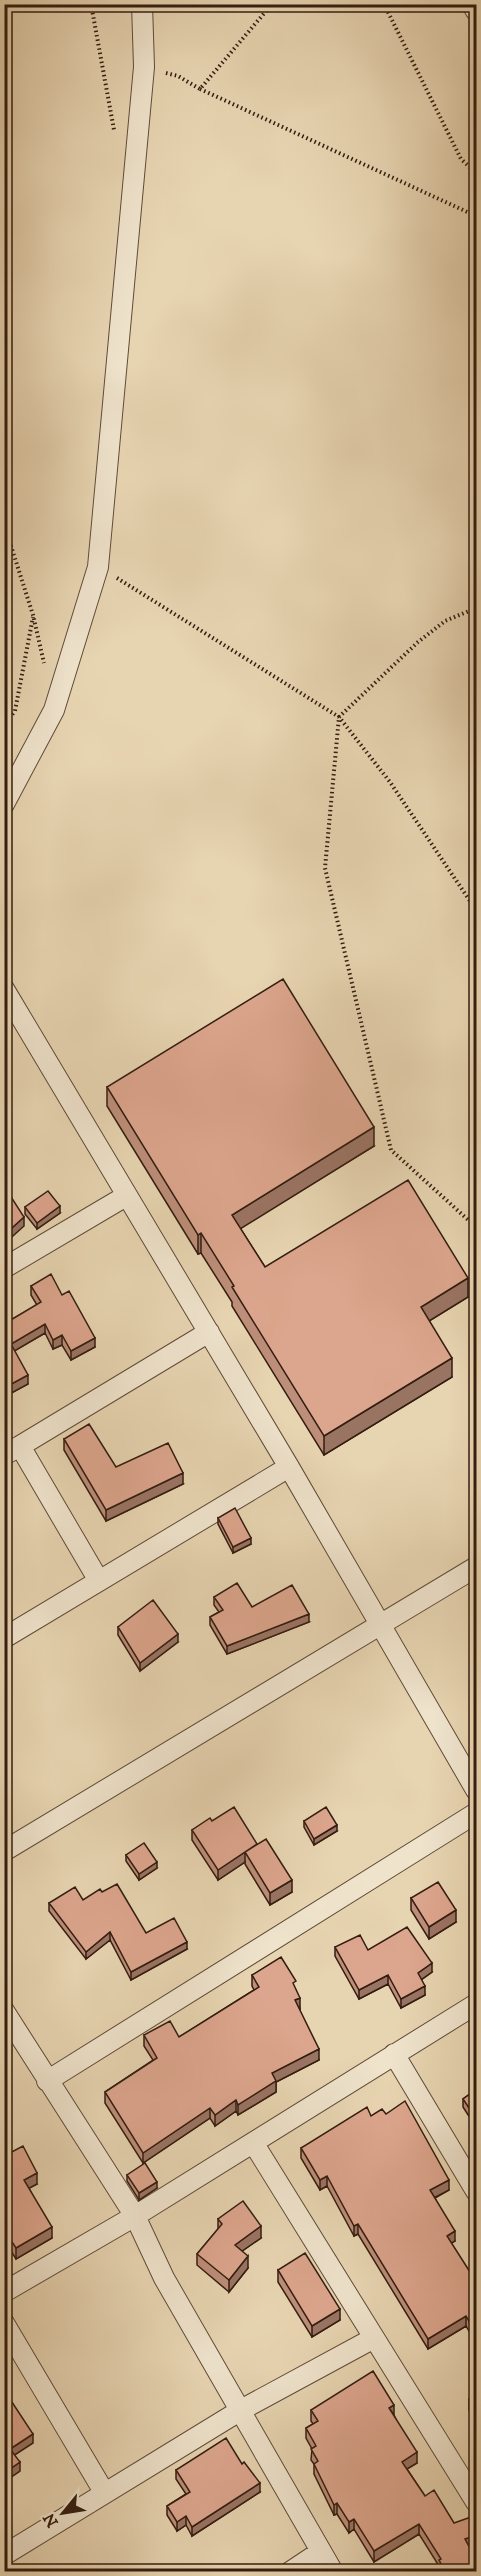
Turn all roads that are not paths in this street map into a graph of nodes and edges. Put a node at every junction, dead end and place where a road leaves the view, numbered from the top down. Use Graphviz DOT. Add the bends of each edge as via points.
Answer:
graph roads {
  1 [pos="142,4"];
  2 [pos="472,4"];
  3 [pos="477,11"];
  4 [pos="4,804"];
  5 [pos="4,989"];
  6 [pos="126,1196"];
  7 [pos="4,1268"];
  8 [pos="209,1332"];
  9 [pos="12,1451"];
  10 [pos="289,1467"];
  11 [pos="477,1567"];
  12 [pos="99,1581"];
  13 [pos="380,1624"];
  14 [pos="4,1638"];
  15 [pos="477,1790"];
  16 [pos="477,1813"];
  17 [pos="4,1851"];
  18 [pos="477,2004"];
  19 [pos="4,2011"];
  20 [pos="394,2054"];
  21 [pos="47,2081"];
  22 [pos="254,2144"];
  23 [pos="477,2191"];
  24 [pos="135,2216"];
  25 [pos="4,2292"];
  26 [pos="4,2323"];
  27 [pos="374,2338"];
  28 [pos="241,2410"];
  29 [pos="104,2492"];
  30 [pos="477,2502"];
  31 [pos="320,2552"];
  32 [pos="4,2555"];
  33 [pos="290,2571"];
  34 [pos="333,2571"];
  1 -- 4 [label="street" via="144,67 98,567 54,710"];
  2 -- 3 [label="street"];
  5 -- 6 [label="street"];
  6 -- 7 [label="street"];
  6 -- 8 [label="street"];
  8 -- 9 [label="street"];
  8 -- 10 [label="street"];
  9 -- 12 [label="street"];
  10 -- 12 [label="street"];
  10 -- 13 [label="street"];
  11 -- 13 [label="street"];
  12 -- 14 [label="street"];
  13 -- 15 [label="street"];
  13 -- 17 [label="street"];
  16 -- 21 [label="street"];
  18 -- 20 [label="street"];
  19 -- 21 [label="street"];
  20 -- 22 [label="street"];
  20 -- 23 [label="street"];
  21 -- 24 [label="street"];
  22 -- 24 [label="street"];
  22 -- 27 [label="street"];
  24 -- 25 [label="street"];
  24 -- 28 [label="street" via="164,2278"];
  26 -- 29 [label="street"];
  27 -- 28 [label="street"];
  27 -- 30 [label="street"];
  28 -- 29 [label="street"];
  28 -- 31 [label="street"];
  29 -- 32 [label="street"];
  31 -- 33 [label="street"];
  31 -- 34 [label="street"];
}
